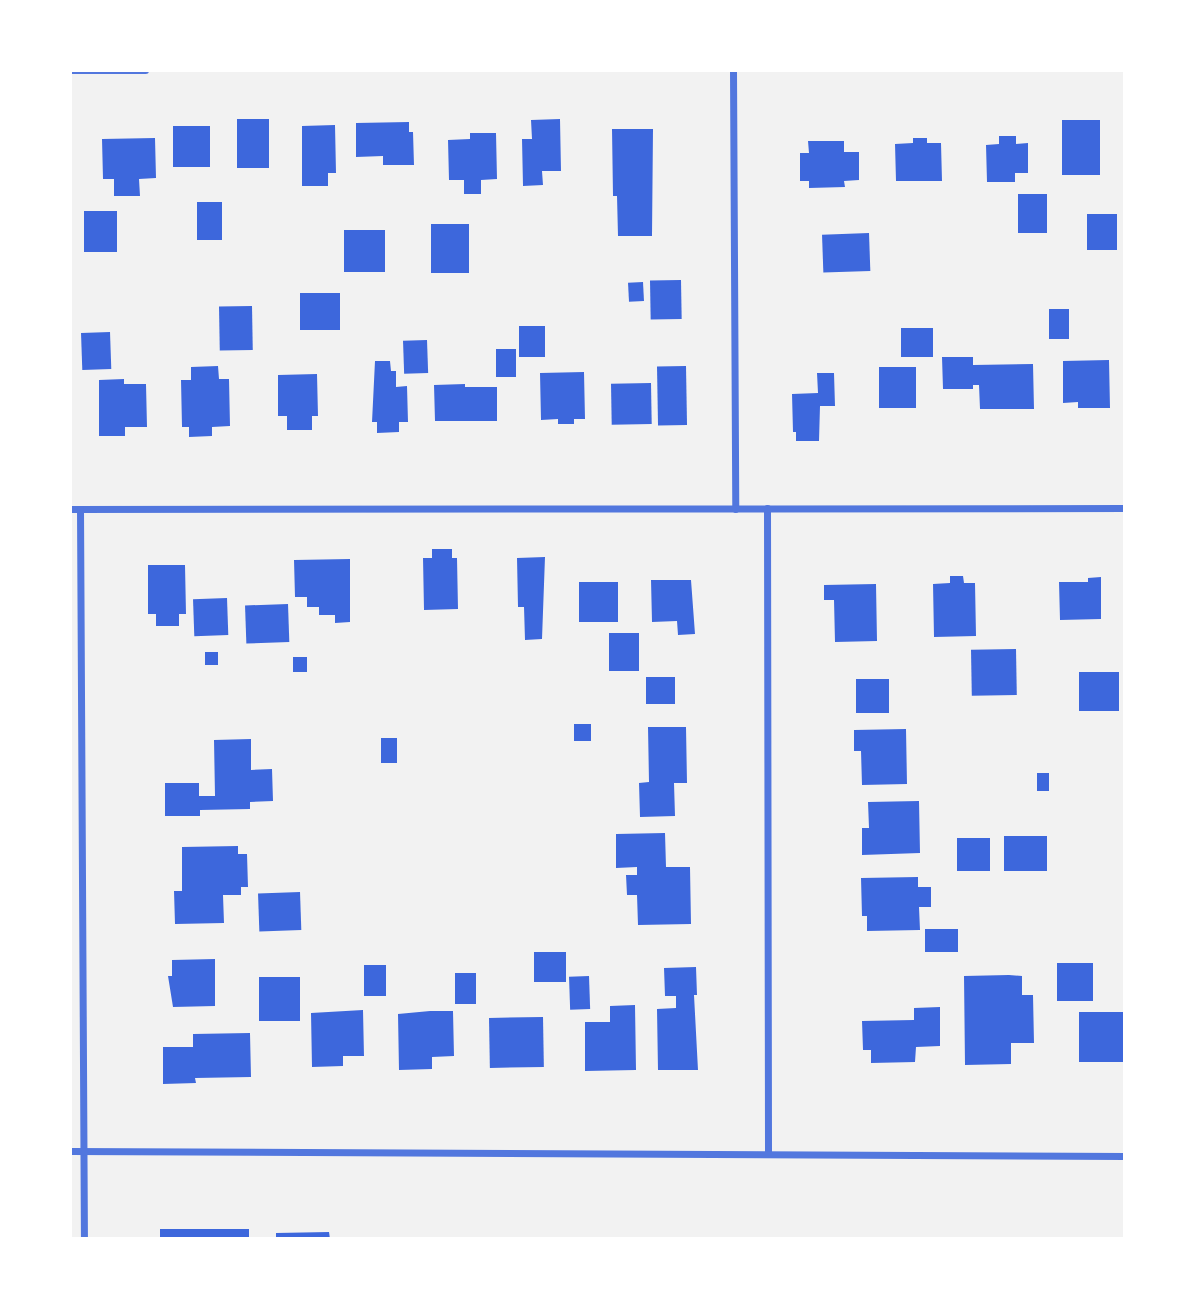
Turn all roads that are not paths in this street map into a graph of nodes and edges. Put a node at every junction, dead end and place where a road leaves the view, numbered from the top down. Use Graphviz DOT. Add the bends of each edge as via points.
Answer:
graph roads {
  1 [pos="70,70"];
  2 [pos="145,70"];
  3 [pos="733,70"];
  4 [pos="767,508"];
  5 [pos="1125,508"];
  6 [pos="70,509"];
  7 [pos="80,509"];
  8 [pos="735,509"];
  9 [pos="83,1150"];
  10 [pos="70,1151"];
  11 [pos="768,1152"];
  12 [pos="1125,1156"];
  13 [pos="84,1239"];
  1 -- 2 [label="street"];
  3 -- 8 [label="street"];
  4 -- 5 [label="street"];
  4 -- 8 [label="street"];
  4 -- 11 [label="street"];
  6 -- 7 [label="street"];
  7 -- 8 [label="street"];
  7 -- 9 [label="street"];
  9 -- 10 [label="street"];
  9 -- 11 [label="street"];
  9 -- 13 [label="street"];
  11 -- 12 [label="street"];
}
